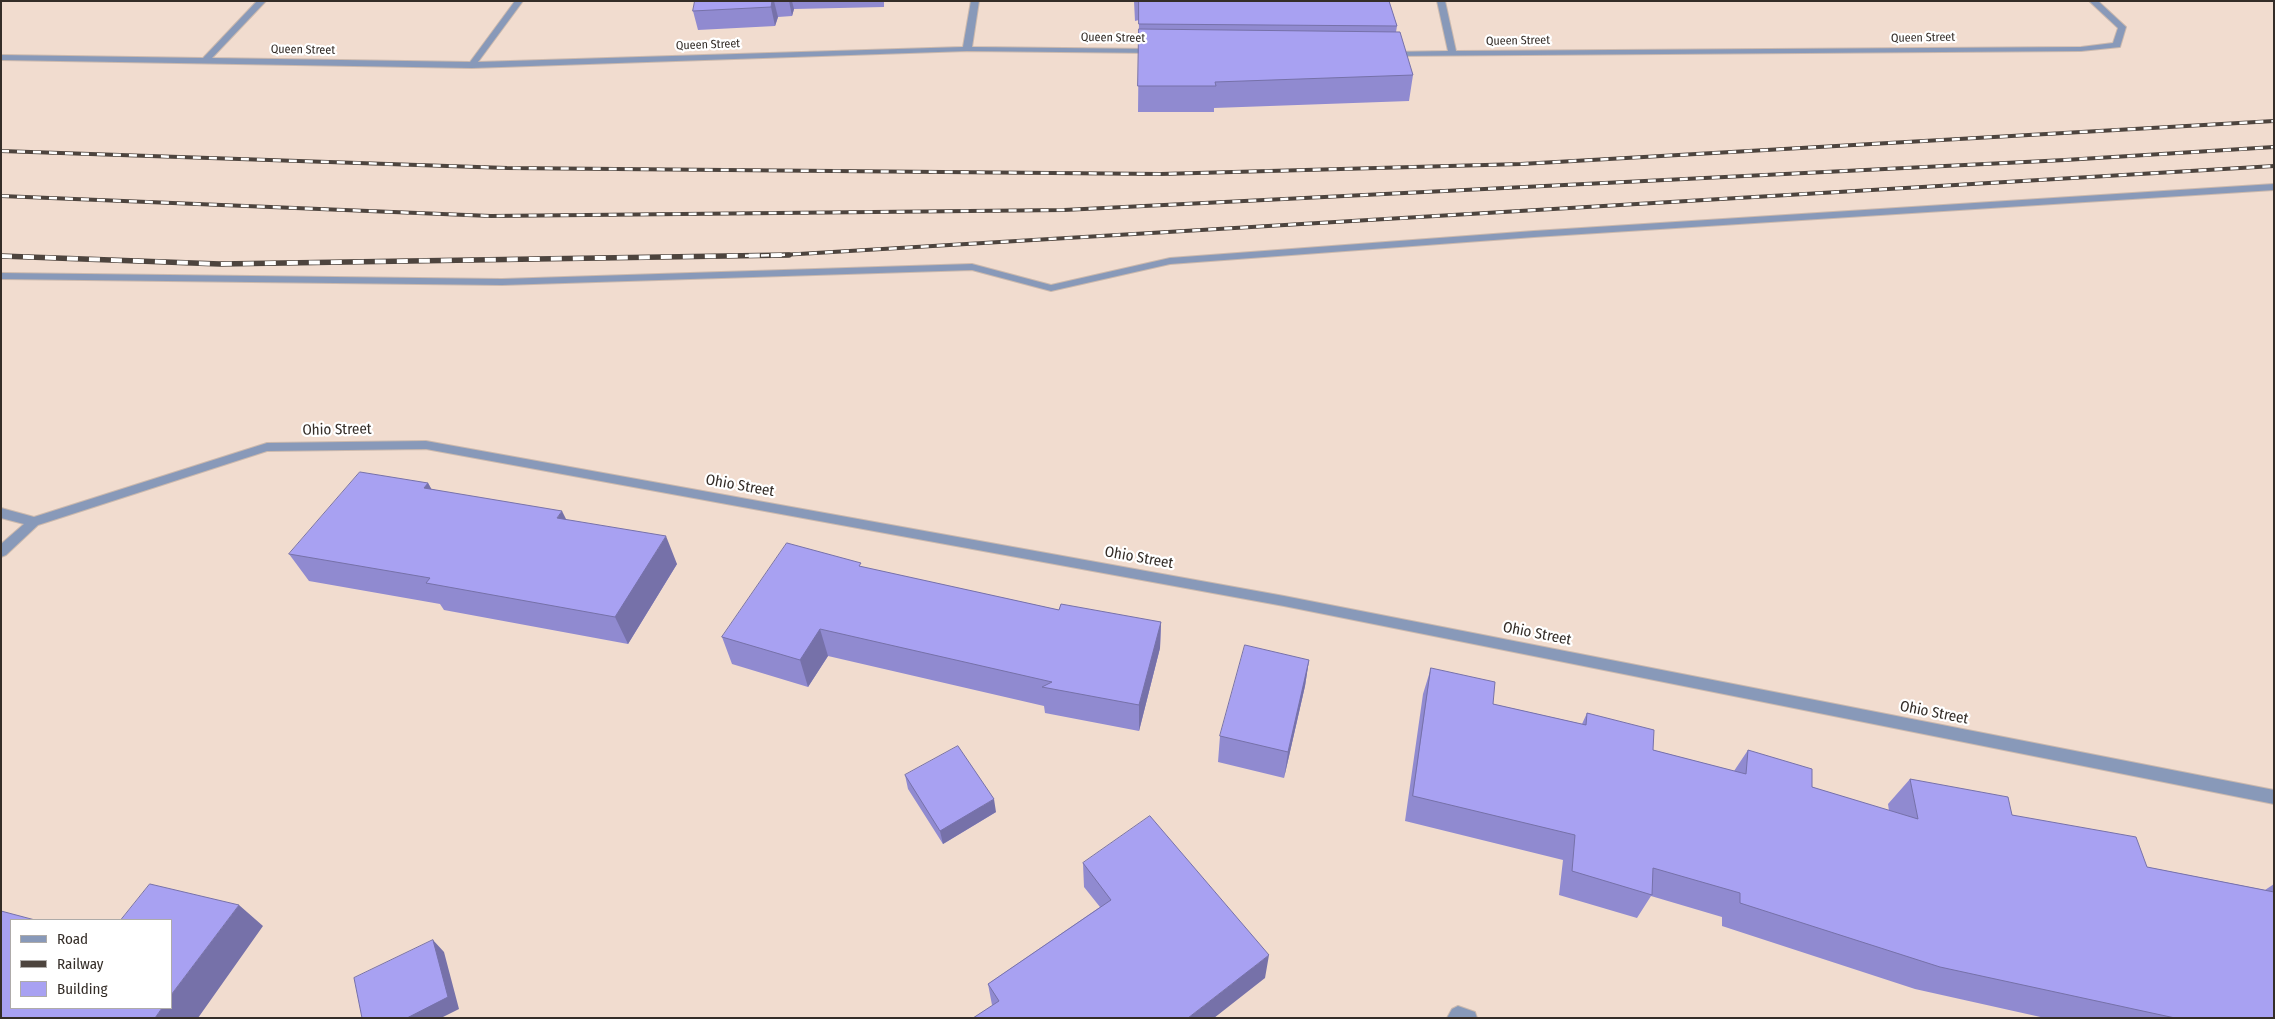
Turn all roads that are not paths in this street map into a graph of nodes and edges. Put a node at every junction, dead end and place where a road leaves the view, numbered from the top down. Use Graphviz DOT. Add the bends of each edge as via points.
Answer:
graph roads {
  1 [pos="262,1"];
  2 [pos="520,1"];
  3 [pos="975,1"];
  4 [pos="1441,1"];
  5 [pos="2093,1"];
  6 [pos="967,50"];
  7 [pos="1166,52"];
  8 [pos="1383,54"];
  9 [pos="1453,54"];
  10 [pos="1,57"];
  11 [pos="205,61"];
  12 [pos="472,65"];
  13 [pos="2274,188"];
  14 [pos="1,276"];
  15 [pos="1,513"];
  16 [pos="34,522"];
  17 [pos="1,552"];
  18 [pos="2274,797"];
  1 -- 11 [label="street"];
  2 -- 12 [label="street"];
  3 -- 6 [label="street"];
  4 -- 9 [label="street"];
  5 -- 9 [label="street, Queen Street" via="2122,27 2117,45 2081,49"];
  6 -- 7 [label="street, Queen Street"];
  6 -- 12 [label="street, Queen Street"];
  8 -- 9 [label="street, Queen Street"];
  10 -- 11 [label="street, Queen Street"];
  11 -- 12 [label="street, Queen Street"];
  13 -- 14 [label="street" via="1534,234 1170,261 1051,288 972,267 502,282"];
  15 -- 16 [label="street"];
  16 -- 17 [label="street"];
  16 -- 18 [label="street, Ohio Street" via="267,447 426,445 1284,601"];
}
